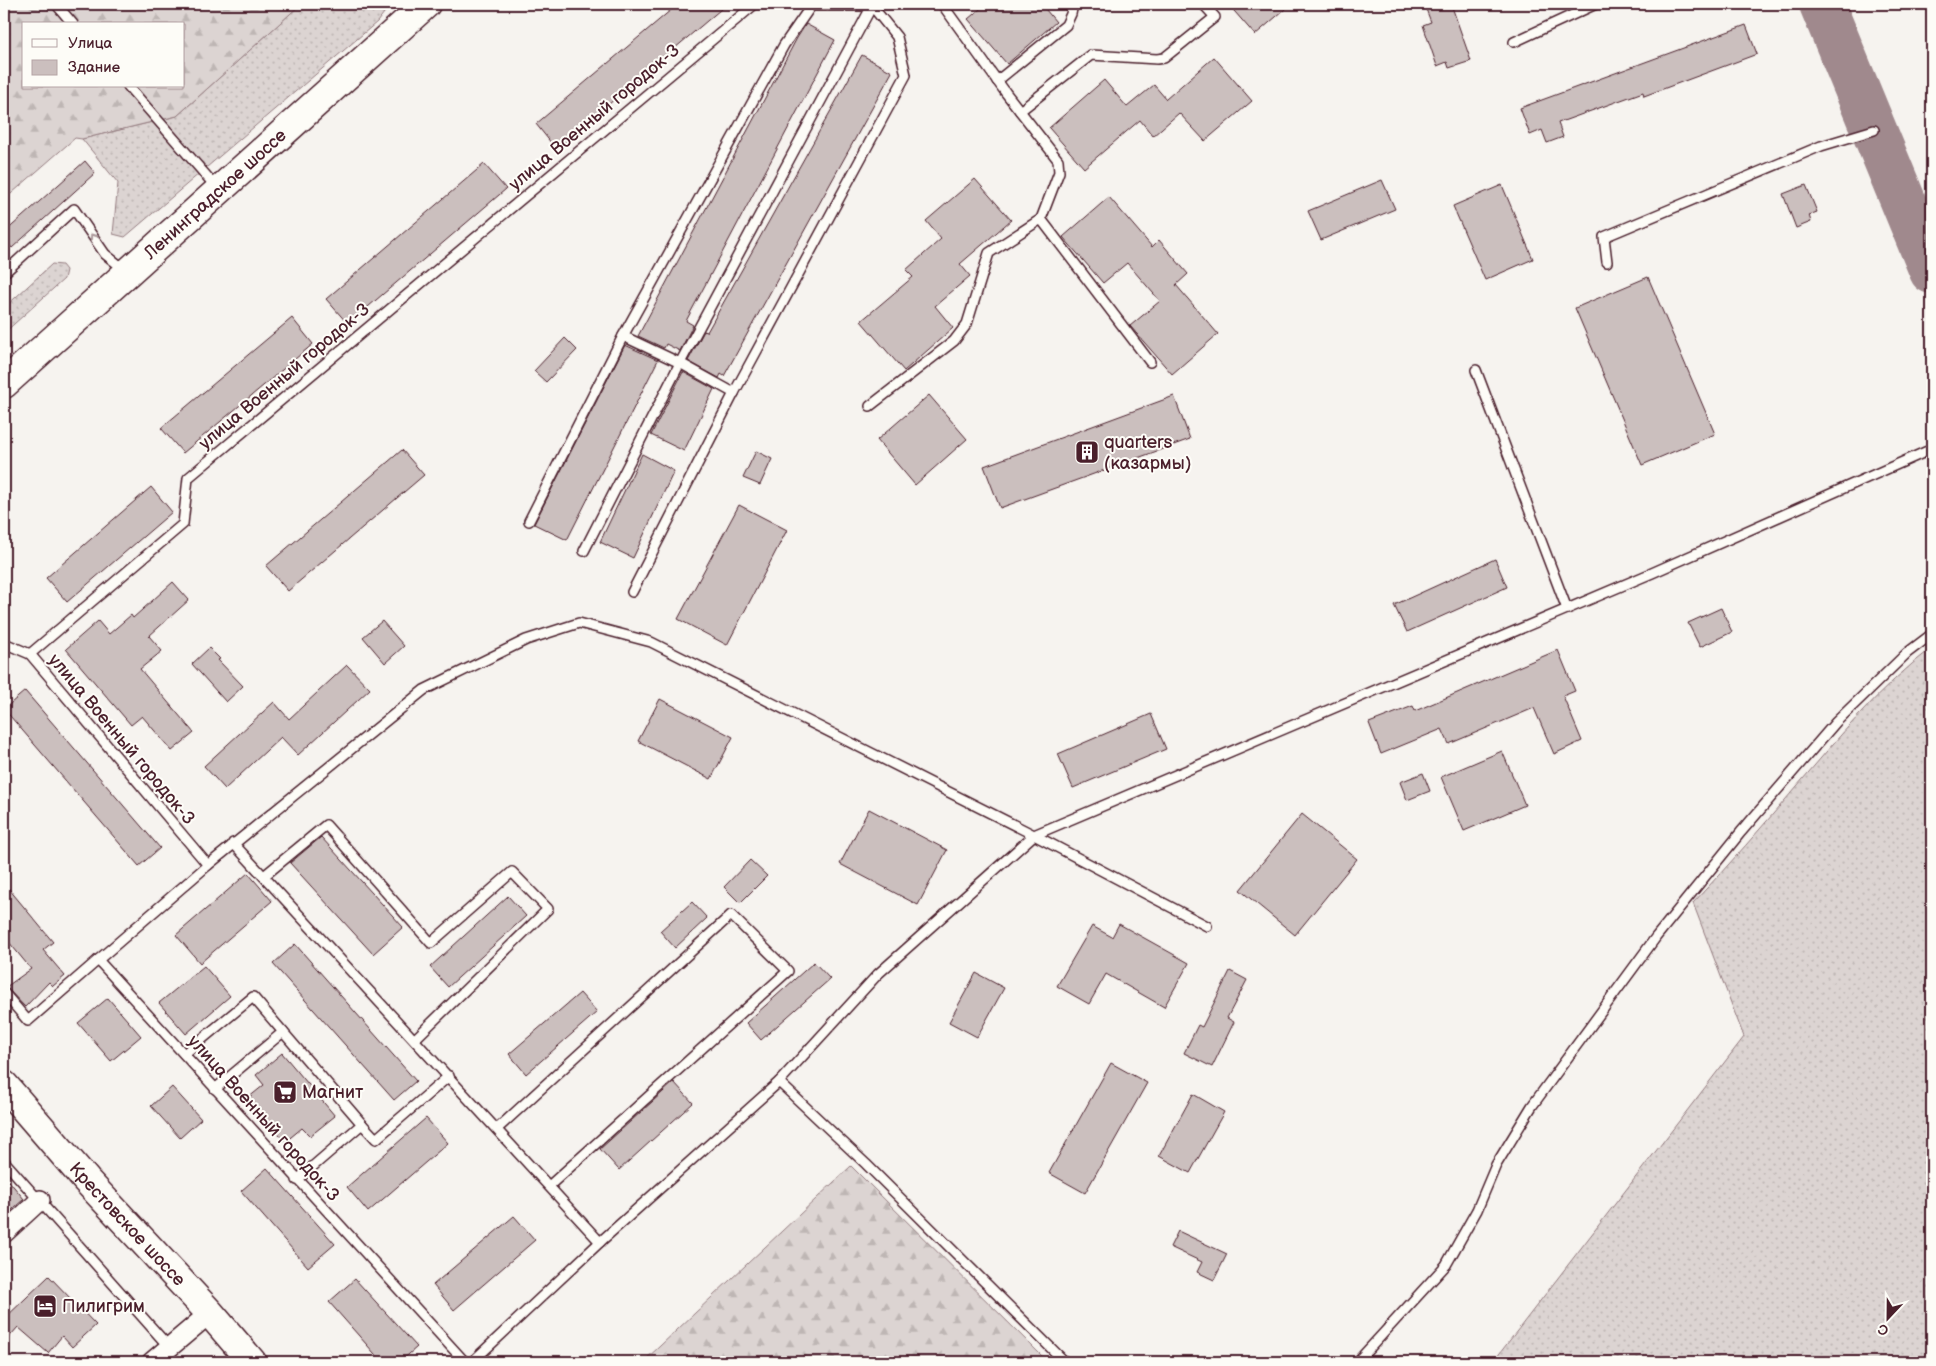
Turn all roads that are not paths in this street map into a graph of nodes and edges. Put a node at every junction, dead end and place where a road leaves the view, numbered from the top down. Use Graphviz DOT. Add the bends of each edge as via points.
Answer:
graph roads {
  1 [pos="56,4"];
  2 [pos="426,4"];
  3 [pos="755,4"];
  4 [pos="942,4"];
  5 [pos="1073,4"];
  6 [pos="1203,4"];
  7 [pos="1596,4"];
  8 [pos="872,5"];
  9 [pos="72,22"];
  10 [pos="1514,42"];
  11 [pos="997,81"];
  12 [pos="130,88"];
  13 [pos="1020,111"];
  14 [pos="1874,130"];
  15 [pos="219,190"];
  16 [pos="1041,219"];
  17 [pos="1607,262"];
  18 [pos="127,272"];
  19 [pos="4,273"];
  20 [pos="623,336"];
  21 [pos="1150,362"];
  22 [pos="680,363"];
  23 [pos="1476,370"];
  24 [pos="4,384"];
  25 [pos="734,393"];
  26 [pos="870,406"];
  27 [pos="1932,448"];
  28 [pos="529,521"];
  29 [pos="584,551"];
  30 [pos="632,592"];
  31 [pos="1568,608"];
  32 [pos="1932,634"];
  33 [pos="4,643"];
  34 [pos="30,654"];
  35 [pos="1034,835"];
  36 [pos="233,842"];
  37 [pos="208,865"];
  38 [pos="264,876"];
  39 [pos="1207,926"];
  40 [pos="98,960"];
  41 [pos="4,993"];
  42 [pos="283,1032"];
  43 [pos="415,1039"];
  44 [pos="184,1054"];
  45 [pos="449,1076"];
  46 [pos="779,1082"];
  47 [pos="4,1085"];
  48 [pos="215,1089"];
  49 [pos="362,1124"];
  50 [pos="497,1129"];
  51 [pos="4,1161"];
  52 [pos="297,1180"];
  53 [pos="549,1186"];
  54 [pos="40,1200"];
  55 [pos="4,1233"];
  56 [pos="600,1242"];
  57 [pos="210,1313"];
  58 [pos="170,1347"];
  59 [pos="152,1362"];
  60 [pos="252,1362"];
  61 [pos="465,1362"];
  62 [pos="472,1362"];
  63 [pos="1065,1362"];
  64 [pos="1357,1362"];
  1 -- 9 [label="lane"];
  2 -- 15 [label="main road, Ленинградское шоссе"];
  3 -- 34 [label="lane, улица Военный городок-3" via="188,478 183,524"];
  4 -- 11 [label="lane"];
  5 -- 11 [label="lane" via="1066,25"];
  6 -- 13 [label="lane" via="1215,17 1164,58 1091,55"];
  7 -- 10 [label="lane"];
  8 -- 20 [label="lane" via="811,6 784,45"];
  8 -- 22 [label="lane"];
  8 -- 25 [label="lane" via="897,37 906,75"];
  11 -- 13 [label="lane"];
  12 -- 15 [label="lane"];
  13 -- 16 [label="lane" via="1058,160 1059,172"];
  14 -- 17 [label="lane" via="1821,146 1604,237"];
  15 -- 18 [label="main road, Ленинградское шоссе"];
  16 -- 21 [label="lane"];
  16 -- 26 [label="lane" via="990,253 967,324 954,341"];
  18 -- 19 [label="lane, one-way" via="105,254 74,209"];
  18 -- 24 [label="main road, Ленинградское шоссе"];
  20 -- 22 [label="lane"];
  20 -- 28 [label="lane"];
  22 -- 25 [label="lane"];
  22 -- 29 [label="lane"];
  23 -- 31 [label="lane"];
  25 -- 30 [label="lane"];
  27 -- 31 [label="lane"];
  31 -- 35 [label="lane"];
  32 -- 64 [label="lane" via="1907,653 1836,722 1656,937 1532,1106 1496,1165 1477,1210 1446,1265"];
  33 -- 34 [label="lane"];
  34 -- 37 [label="lane, улица Военный городок-3"];
  35 -- 36 [label="lane" via="651,642 579,622 526,640 424,690"];
  35 -- 39 [label="lane"];
  35 -- 46 [label="lane" via="878,974"];
  36 -- 37 [label="lane"];
  36 -- 38 [label="lane"];
  37 -- 40 [label="lane"];
  38 -- 43 [label="lane"];
  38 -- 43 [label="lane" via="326,825 431,943 512,872 548,909"];
  40 -- 41 [label="lane" via="28,1021"];
  40 -- 44 [label="lane, улица Военный городок-3"];
  42 -- 44 [label="lane" via="253,997"];
  42 -- 48 [label="lane"];
  42 -- 49 [label="lane"];
  43 -- 45 [label="lane"];
  44 -- 48 [label="lane, улица Военный городок-3"];
  45 -- 49 [label="lane" via="376,1139"];
  45 -- 50 [label="lane"];
  46 -- 56 [label="lane"];
  46 -- 63 [label="lane"];
  47 -- 57 [label="main road, Крестовское шоссе" via="87,1181"];
  48 -- 52 [label="lane, улица Военный городок-3"];
  49 -- 52 [label="lane"];
  50 -- 53 [label="lane"];
  50 -- 53 [label="lane" via="731,915 788,971"];
  51 -- 54 [label="lane"];
  52 -- 61 [label="lane, улица Военный городок-3"];
  53 -- 56 [label="lane"];
  54 -- 55 [label="street"];
  54 -- 58 [label="lane"];
  56 -- 62 [label="lane"];
  57 -- 58 [label="street"];
  57 -- 60 [label="main road, Крестовское шоссе"];
  58 -- 59 [label="street"];
}
